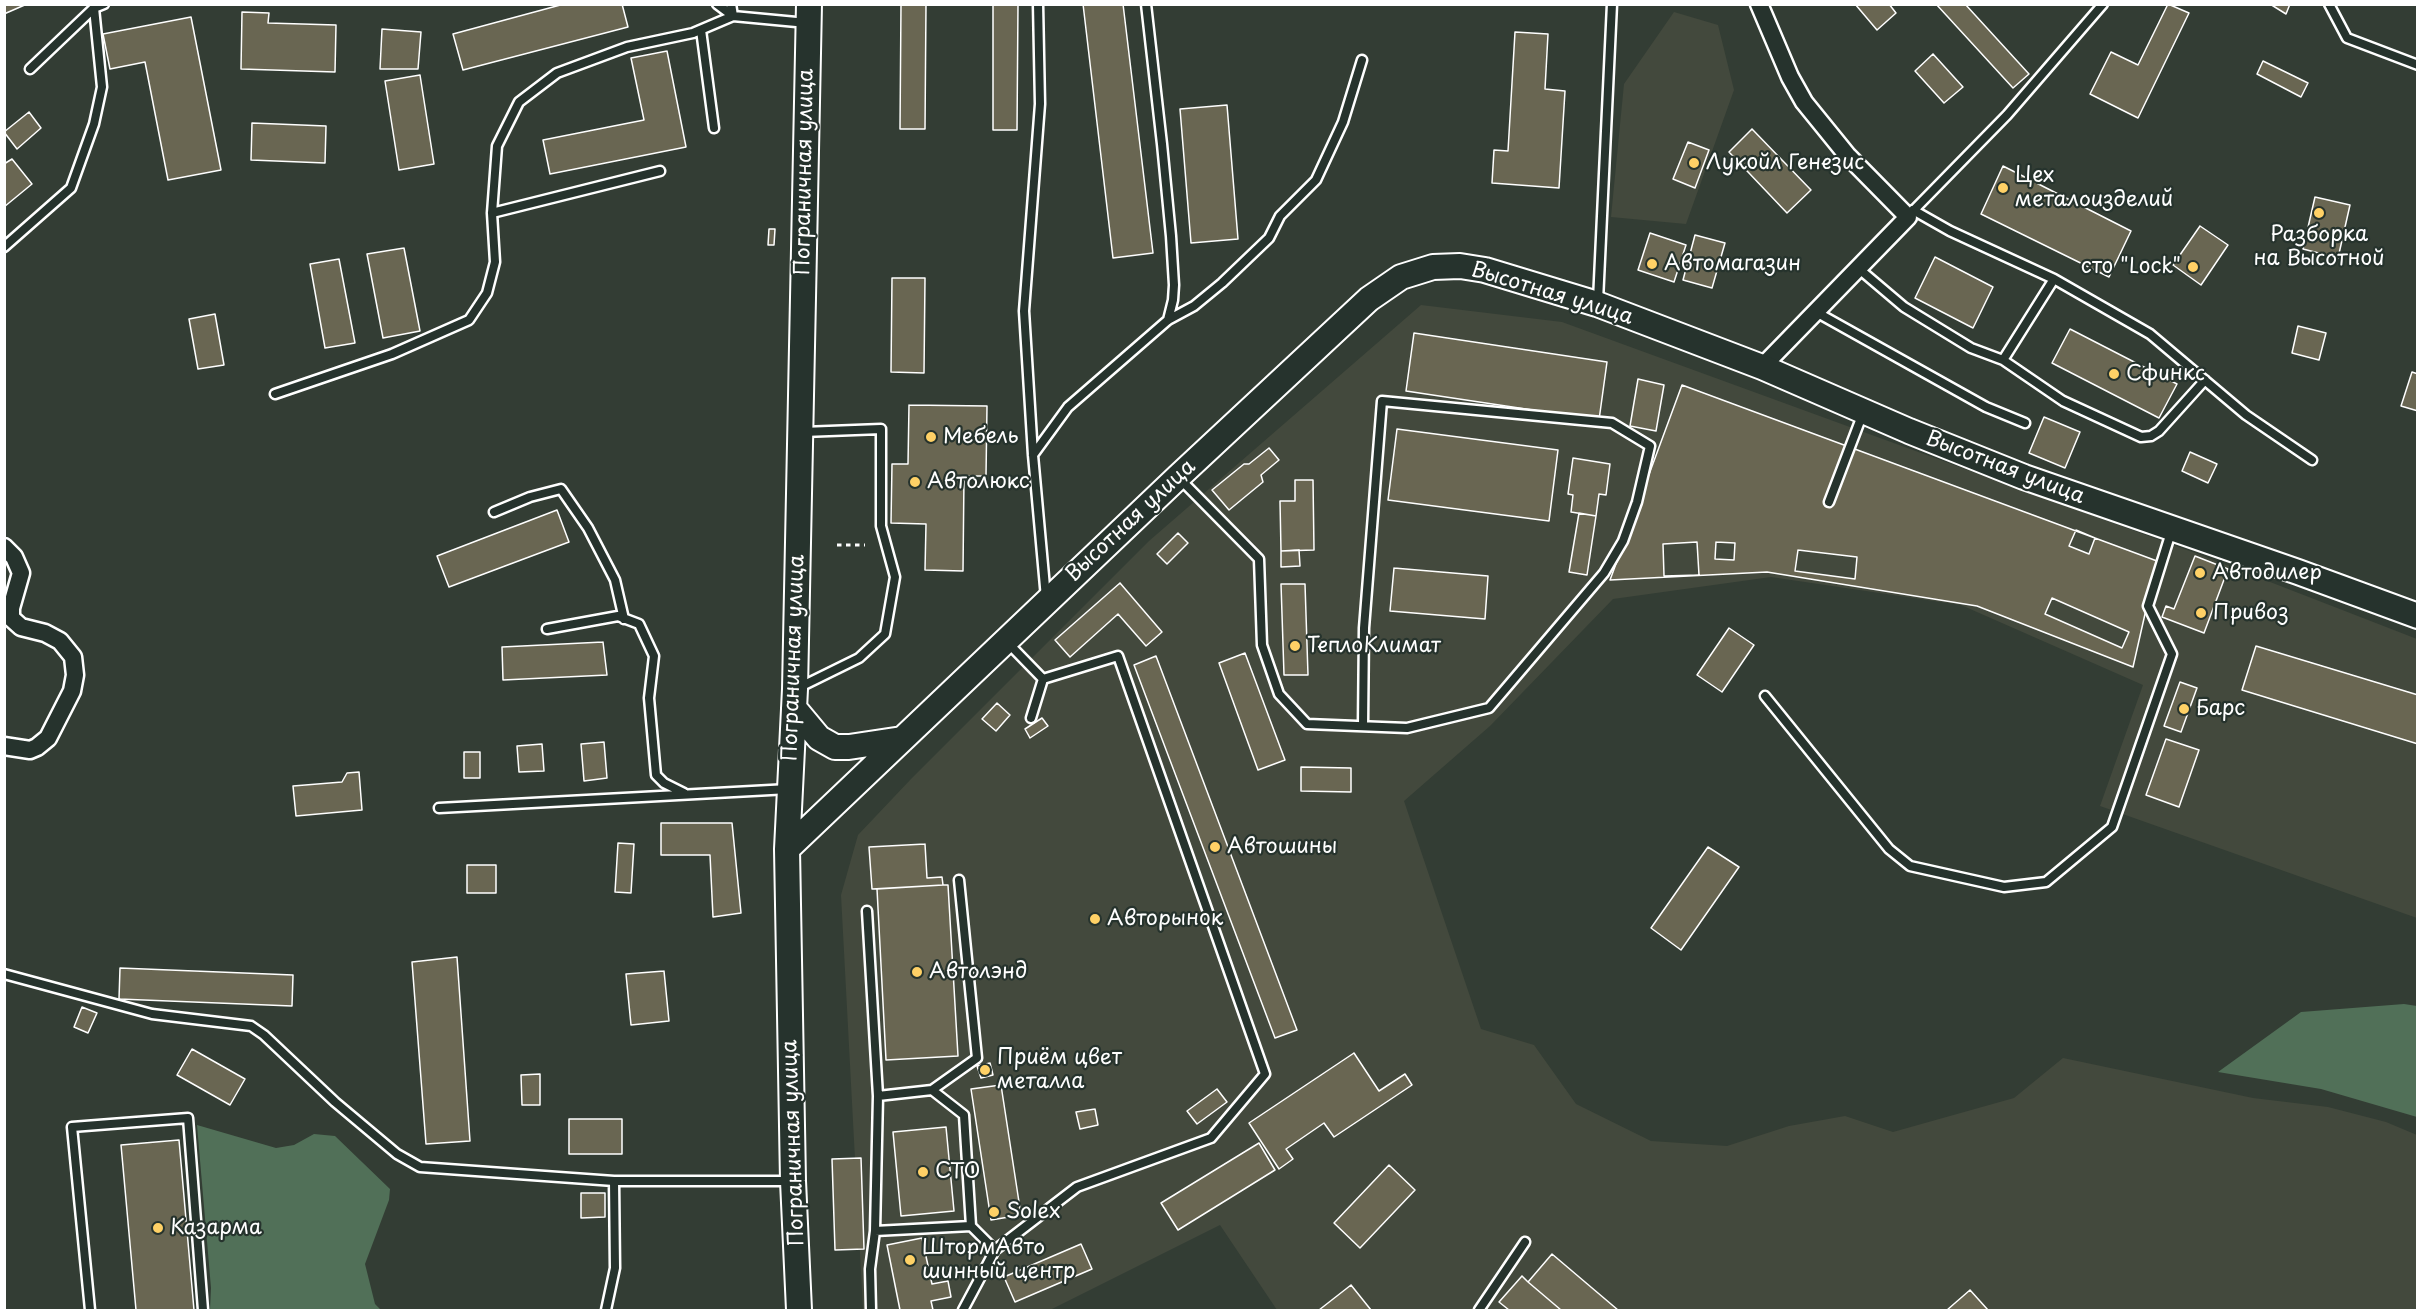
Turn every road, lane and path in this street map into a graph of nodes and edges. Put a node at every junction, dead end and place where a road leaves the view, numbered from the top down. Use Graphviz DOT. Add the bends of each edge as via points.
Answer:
graph roads {
  1 [pos="104,4"];
  2 [pos="717,4"];
  3 [pos="731,4"];
  4 [pos="1038,4"];
  5 [pos="1146,4"];
  6 [pos="1612,4"];
  7 [pos="1759,4"];
  8 [pos="2103,4"];
  9 [pos="2329,4"];
  10 [pos="94,8"];
  11 [pos="808,14"];
  12 [pos="733,16"];
  13 [pos="701,30"];
  14 [pos="1362,60"];
  15 [pos="2418,65"];
  16 [pos="30,69"];
  17 [pos="714,128"];
  18 [pos="660,171"];
  19 [pos="492,213"];
  20 [pos="1911,214"];
  21 [pos="4,246"];
  22 [pos="1858,268"];
  23 [pos="2054,279"];
  24 [pos="1597,304"];
  25 [pos="1816,312"];
  26 [pos="1168,320"];
  27 [pos="2003,360"];
  28 [pos="1762,367"];
  29 [pos="2205,380"];
  30 [pos="275,394"];
  31 [pos="1864,411"];
  32 [pos="2025,423"];
  33 [pos="801,432"];
  34 [pos="1033,455"];
  35 [pos="2312,460"];
  36 [pos="1178,477"];
  37 [pos="1829,502"];
  38 [pos="494,512"];
  39 [pos="2172,529"];
  40 [pos="837,545"];
  41 [pos="865,545"];
  42 [pos="4,547"];
  43 [pos="1046,601"];
  44 [pos="2418,616"];
  45 [pos="624,619"];
  46 [pos="547,629"];
  47 [pos="1005,640"];
  48 [pos="1043,679"];
  49 [pos="1765,696"];
  50 [pos="795,699"];
  51 [pos="1031,718"];
  52 [pos="1363,726"];
  53 [pos="902,739"];
  54 [pos="4,746"];
  55 [pos="790,789"];
  56 [pos="684,793"];
  57 [pos="439,808"];
  58 [pos="787,849"];
  59 [pos="959,880"];
  60 [pos="867,911"];
  61 [pos="4,974"];
  62 [pos="932,1090"];
  63 [pos="878,1096"];
  64 [pos="614,1181"];
  65 [pos="793,1181"];
  66 [pos="972,1226"];
  67 [pos="875,1231"];
  68 [pos="1525,1242"];
  69 [pos="995,1250"];
  70 [pos="90,1311"];
  71 [pos="203,1311"];
  72 [pos="606,1311"];
  73 [pos="799,1311"];
  74 [pos="871,1311"];
  75 [pos="963,1311"];
  76 [pos="1479,1311"];
  1 -- 10 [label="lane"];
  2 -- 12 [label="lane"];
  3 -- 12 [label="lane"];
  4 -- 34 [label="lane" via="1040,104 1024,311"];
  5 -- 26 [label="lane" via="1171,236 1174,285"];
  6 -- 24 [label="lane"];
  7 -- 20 [label="street" via="1804,102 1847,155"];
  8 -- 20 [label="lane" via="2007,115"];
  9 -- 15 [label="lane" via="2347,38"];
  10 -- 16 [label="lane"];
  10 -- 21 [label="lane" via="102,87 94,124 71,188"];
  11 -- 12 [label="lane"];
  11 -- 33 [label="street, Пограничная улица"];
  12 -- 13 [label="lane"];
  13 -- 17 [label="lane"];
  13 -- 19 [label="lane" via="627,47 557,73 519,102 497,146"];
  14 -- 26 [label="lane" via="1343,122 1316,180 1280,216 1269,238 1254,254 1194,306"];
  18 -- 19 [label="lane"];
  19 -- 30 [label="lane" via="495,262 487,293 469,320 392,354"];
  20 -- 22 [label="street"];
  20 -- 23 [label="lane"];
  22 -- 25 [label="street"];
  22 -- 27 [label="lane" via="1904,307 1971,348"];
  23 -- 27 [label="lane"];
  23 -- 29 [label="lane" via="2150,334"];
  24 -- 28 [label="street, Высотная улица"];
  24 -- 36 [label="street, Высотная улица" via="1510,276 1471,268 1433,267 1407,274 1369,299"];
  25 -- 28 [label="street"];
  25 -- 32 [label="lane" via="1986,407"];
  26 -- 34 [label="lane" via="1068,407"];
  27 -- 29 [label="lane" via="2063,401 2141,437 2159,430"];
  28 -- 31 [label="street, Высотная улица"];
  29 -- 35 [label="lane" via="2246,415"];
  31 -- 37 [label="lane"];
  31 -- 39 [label="street, Высотная улица" via="2025,477"];
  33 -- 50 [label="street, Пограничная улица"];
  33 -- 50 [label="lane" via="881,429 881,526 895,577 885,634 859,658"];
  34 -- 43 [label="lane"];
  36 -- 43 [label="street, Высотная улица"];
  36 -- 52 [label="lane" via="1259,559 1262,645 1279,694 1307,724"];
  38 -- 45 [label="lane" via="561,489 588,528 615,580"];
  39 -- 44 [label="street, Высотная улица"];
  39 -- 49 [label="lane" via="2148,606 2172,654 2112,827 2046,882 2004,887 1910,866 1889,849"];
  40 -- 41 [label="path"];
  42 -- 54 [label="street" via="21,573 11,618 21,627 60,641 73,657 75,669 72,692 48,738 30,750"];
  43 -- 47 [label="street, Высотная улица"];
  45 -- 46 [label="lane" via="618,616"];
  45 -- 56 [label="lane" via="639,624 654,656 649,698 656,775"];
  47 -- 48 [label="lane"];
  47 -- 53 [label="street, Высотная улица"];
  48 -- 51 [label="lane"];
  48 -- 69 [label="lane" via="1118,656 1266,1074 1211,1138 1077,1187"];
  50 -- 53 [label="street" via="819,738 835,747"];
  50 -- 55 [label="street, Пограничная улица"];
  52 -- 52 [label="lane" via="1407,728 1489,708 1604,573 1623,541 1650,446 1612,423 1382,401 1364,628"];
  53 -- 58 [label="street, Высотная улица"];
  55 -- 56 [label="lane"];
  55 -- 58 [label="street, Пограничная улица"];
  56 -- 57 [label="lane"];
  58 -- 65 [label="street, Пограничная улица"];
  59 -- 62 [label="lane" via="976,1058"];
  60 -- 63 [label="lane"];
  61 -- 64 [label="lane" via="152,1014 251,1026 397,1155 417,1166"];
  62 -- 63 [label="lane"];
  62 -- 66 [label="lane" via="964,1115"];
  63 -- 67 [label="lane"];
  64 -- 65 [label="lane"];
  64 -- 72 [label="lane" via="615,1268"];
  65 -- 73 [label="street, Пограничная улица"];
  66 -- 67 [label="lane"];
  66 -- 69 [label="lane"];
  67 -- 74 [label="lane" via="870,1269"];
  68 -- 76 [label="lane"];
  69 -- 75 [label="lane"];
  70 -- 71 [label="lane" via="72,1127 188,1119"];
}
